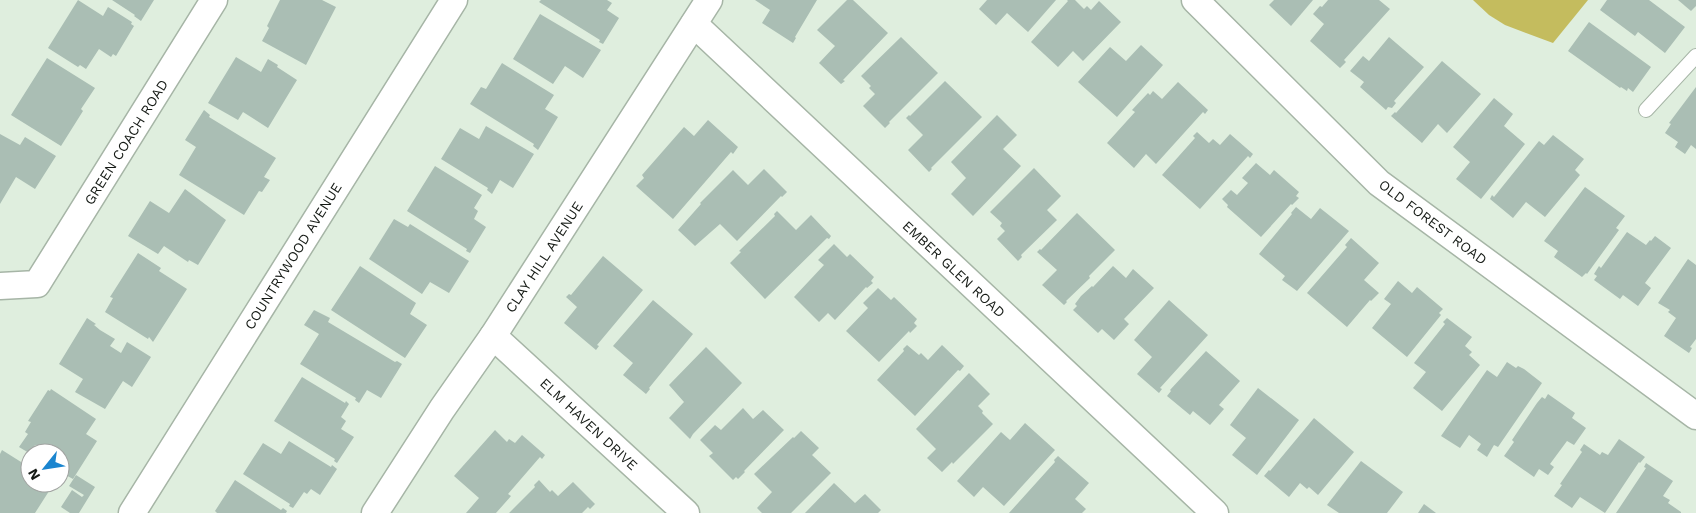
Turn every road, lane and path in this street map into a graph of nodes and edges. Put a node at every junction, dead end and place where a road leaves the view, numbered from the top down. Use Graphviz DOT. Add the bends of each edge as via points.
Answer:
graph roads {
  1 [pos="214,0"];
  2 [pos="454,0"];
  3 [pos="709,0"];
  4 [pos="1194,0"];
  5 [pos="694,24"];
  6 [pos="1696,56"];
  7 [pos="1646,110"];
  8 [pos="0,286"];
  9 [pos="493,336"];
  10 [pos="1696,416"];
  11 [pos="132,513"];
  12 [pos="375,513"];
  13 [pos="686,513"];
  14 [pos="1215,513"];
  1 -- 8 [label="street, GREEN COACH ROAD" via="37,284"];
  2 -- 11 [label="street, COUNTRYWOOD AVENUE"];
  3 -- 5 [label="street, CLAY HILL AVENUE"];
  4 -- 10 [label="street, OLD FOREST ROAD" via="1380,183"];
  5 -- 9 [label="street, CLAY HILL AVENUE"];
  5 -- 14 [label="street, EMBER GLEN ROAD"];
  6 -- 7 [label="lane"];
  9 -- 12 [label="street, CLAY HILL AVENUE"];
  9 -- 13 [label="street, ELM HAVEN DRIVE"];
}
